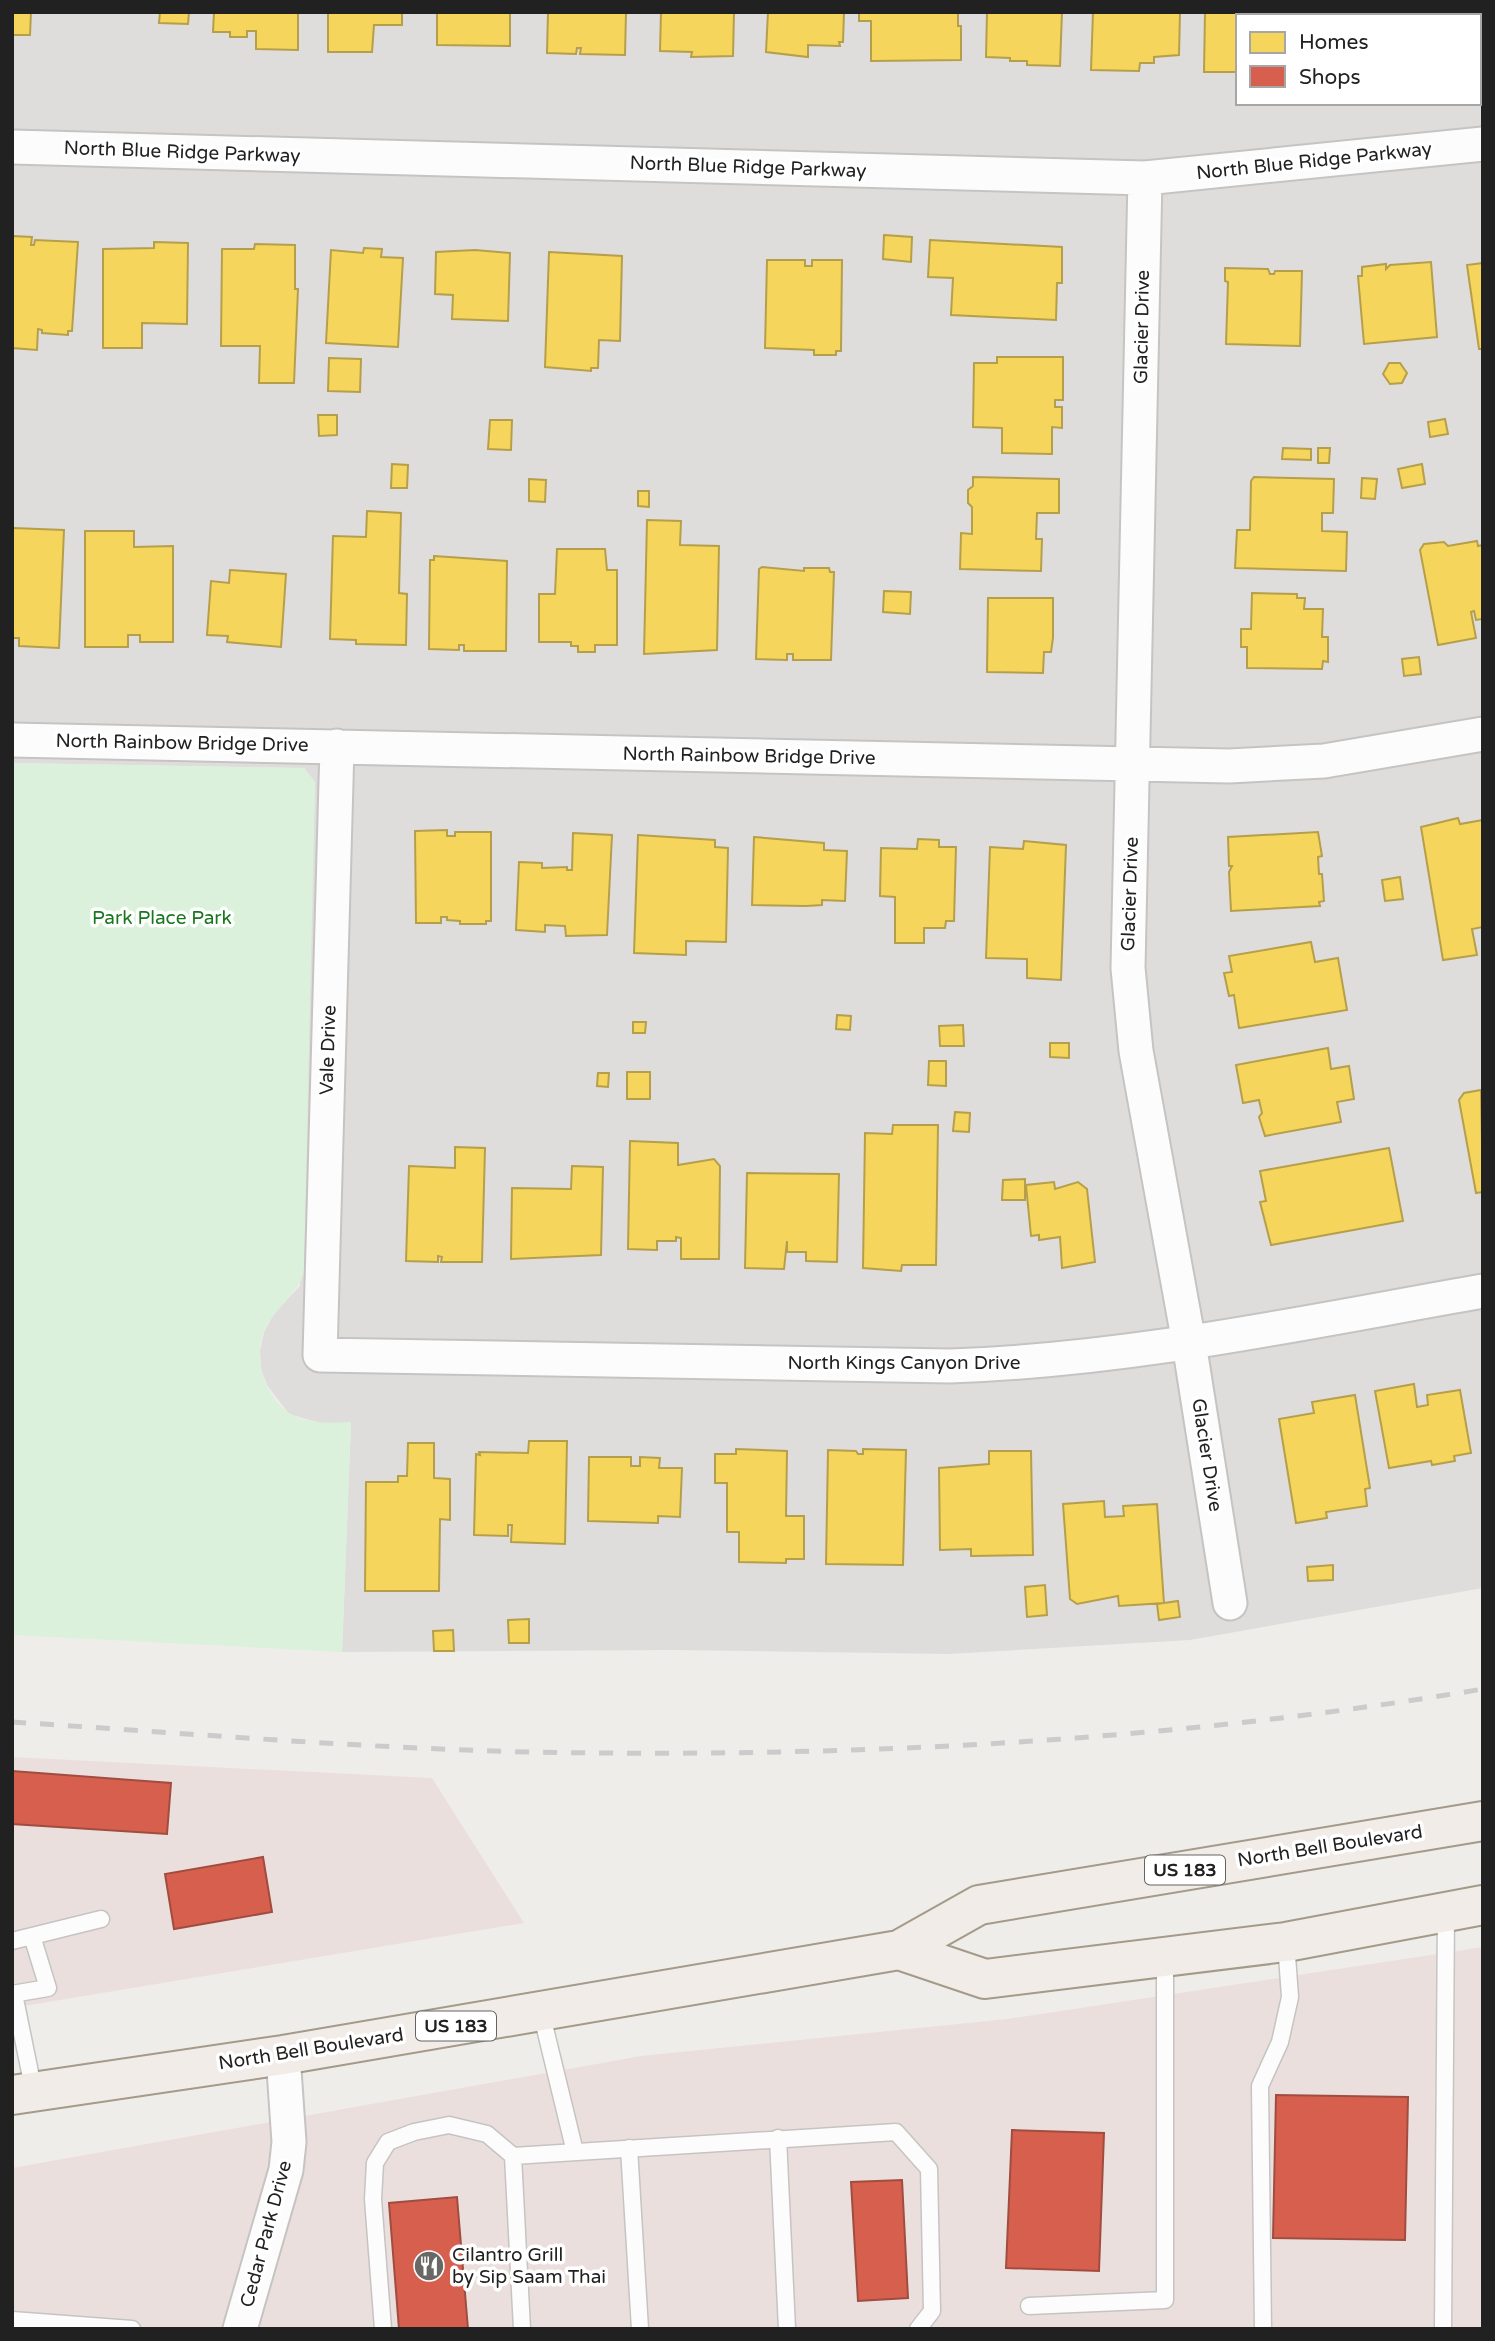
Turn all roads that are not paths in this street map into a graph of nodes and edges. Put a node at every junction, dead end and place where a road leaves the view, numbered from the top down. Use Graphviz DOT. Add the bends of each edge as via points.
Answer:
graph roads {
  1 [pos="1483,144"];
  2 [pos="12,147"];
  3 [pos="1145,178"];
  4 [pos="1483,734"];
  5 [pos="12,740"];
  6 [pos="337,746"];
  7 [pos="1134,765"];
  8 [pos="1483,1291"];
  9 [pos="1189,1343"];
  10 [pos="320,1355"];
  11 [pos="1230,1603"];
  12 [pos="1483,1821"];
  13 [pos="1465,1908"];
  14 [pos="101,1919"];
  15 [pos="32,1936"];
  16 [pos="12,1941"];
  17 [pos="1286,1942"];
  18 [pos="899,1950"];
  19 [pos="1165,1958"];
  20 [pos="13,1994"];
  21 [pos="541,2012"];
  22 [pos="284,2055"];
  23 [pos="23,2093"];
  24 [pos="778,2138"];
  25 [pos="629,2148"];
  26 [pos="575,2152"];
  27 [pos="513,2156"];
  28 [pos="1030,2306"];
  29 [pos="12,2320"];
  30 [pos="132,2329"];
  31 [pos="240,2329"];
  32 [pos="383,2329"];
  33 [pos="522,2329"];
  34 [pos="640,2329"];
  35 [pos="787,2329"];
  36 [pos="918,2329"];
  37 [pos="1263,2329"];
  38 [pos="1443,2329"];
  1 -- 3 [label="street, North Blue Ridge Parkway"];
  2 -- 3 [label="street, North Blue Ridge Parkway"];
  3 -- 7 [label="street, Glacier Drive"];
  4 -- 7 [label="street, North Rainbow Bridge Drive" via="1324,761"];
  5 -- 6 [label="street, North Rainbow Bridge Drive"];
  6 -- 7 [label="street, North Rainbow Bridge Drive"];
  6 -- 10 [label="street, Vale Drive"];
  7 -- 9 [label="street, Glacier Drive" via="1128,968 1136,1051"];
  8 -- 9 [label="street, North Kings Canyon Drive"];
  9 -- 10 [label="street, North Kings Canyon Drive" via="1035,1364 950,1366"];
  9 -- 11 [label="street, Glacier Drive"];
  12 -- 18 [label="main road, North Bell Boulevard / US 183" via="979,1905"];
  13 -- 17 [label="main road, North Bell Boulevard / US 183"];
  13 -- 38 [label="lane"];
  14 -- 15 [label="lane"];
  15 -- 16 [label="lane"];
  15 -- 20 [label="lane" via="48,1987"];
  17 -- 19 [label="main road, North Bell Boulevard / US 183"];
  17 -- 37 [label="lane" via="1290,1997 1280,2042 1260,2086"];
  18 -- 19 [label="main road, North Bell Boulevard / US 183" via="985,1979"];
  18 -- 21 [label="main road, North Bell Boulevard / US 183"];
  19 -- 28 [label="lane" via="1165,2300"];
  20 -- 23 [label="lane"];
  21 -- 22 [label="main road, North Bell Boulevard / US 183"];
  21 -- 26 [label="lane"];
  22 -- 23 [label="main road, North Bell Boulevard / US 183"];
  22 -- 31 [label="street, Cedar Park Drive" via="286,2170"];
  24 -- 25 [label="lane"];
  24 -- 35 [label="lane"];
  24 -- 36 [label="lane" via="896,2132 929,2169 932,2311"];
  25 -- 26 [label="lane"];
  25 -- 34 [label="lane"];
  26 -- 27 [label="lane"];
  27 -- 32 [label="lane" via="486,2134 449,2125 388,2142 375,2163 373,2199"];
  27 -- 33 [label="lane"];
  29 -- 30 [label="lane"];
}
